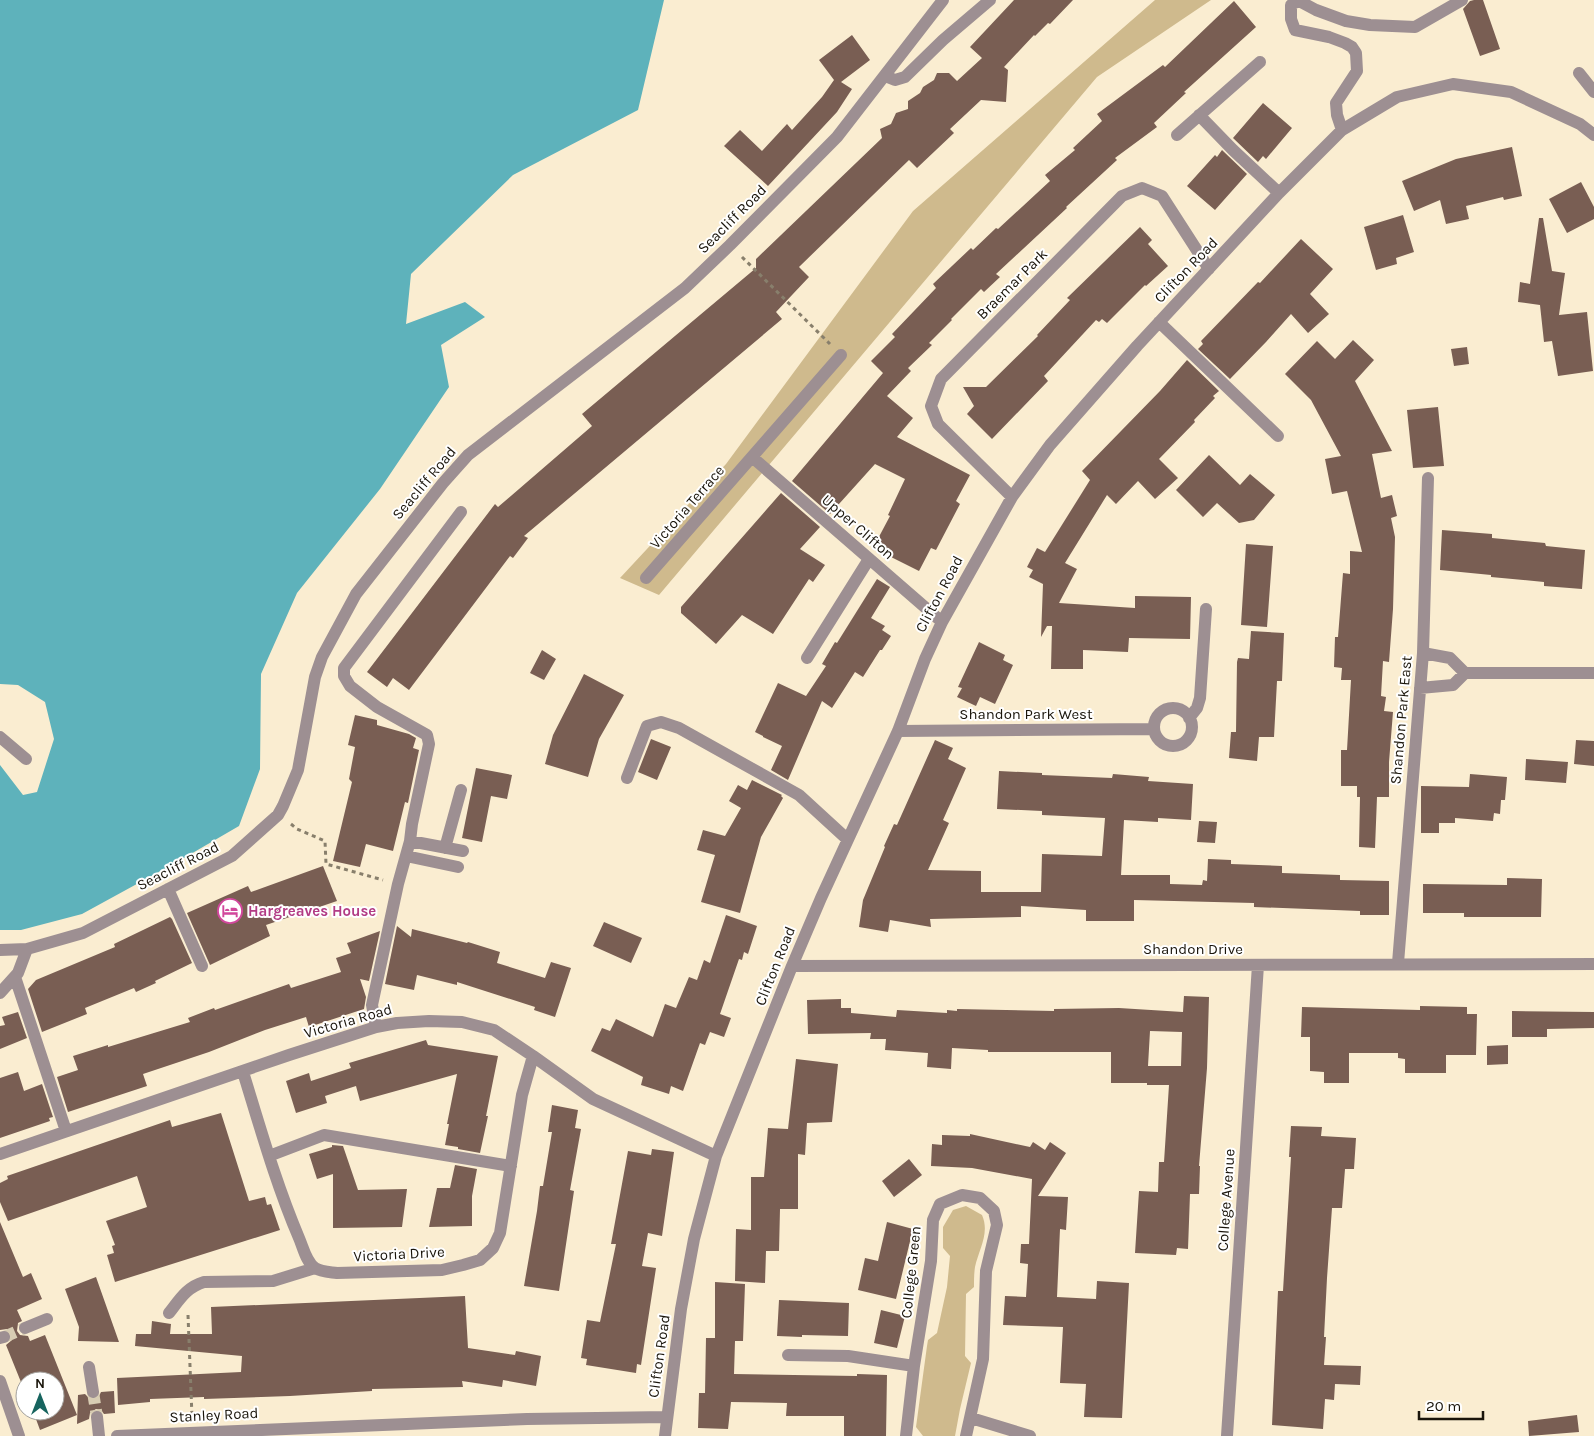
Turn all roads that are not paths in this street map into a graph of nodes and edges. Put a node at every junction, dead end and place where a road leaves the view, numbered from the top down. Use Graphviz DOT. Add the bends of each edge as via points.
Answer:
graph roads {
  1 [pos="943,0"];
  2 [pos="990,0"];
  3 [pos="1462,0"];
  4 [pos="1260,62"];
  5 [pos="1579,73"];
  6 [pos="885,76"];
  7 [pos="1594,92"];
  8 [pos="1200,116"];
  9 [pos="1342,130"];
  10 [pos="1177,135"];
  11 [pos="1594,135"];
  12 [pos="1280,193"];
  13 [pos="1209,269"];
  14 [pos="1159,322"];
  15 [pos="841,355"];
  16 [pos="1278,436"];
  17 [pos="752,457"];
  18 [pos="1428,478"];
  19 [pos="1012,497"];
  20 [pos="461,512"];
  21 [pos="869,558"];
  22 [pos="646,578"];
  23 [pos="1206,609"];
  24 [pos="942,622"];
  25 [pos="1423,653"];
  26 [pos="807,658"];
  27 [pos="1465,672"];
  28 [pos="1594,673"];
  29 [pos="1420,688"];
  30 [pos="1189,718"];
  31 [pos="1154,729"];
  32 [pos="898,731"];
  33 [pos="0,737"];
  34 [pos="26,759"];
  35 [pos="627,778"];
  36 [pos="461,790"];
  37 [pos="847,839"];
  38 [pos="410,841"];
  39 [pos="445,848"];
  40 [pos="462,852"];
  41 [pos="406,856"];
  42 [pos="458,867"];
  43 [pos="168,889"];
  44 [pos="27,949"];
  45 [pos="0,950"];
  46 [pos="1398,963"];
  47 [pos="1594,964"];
  48 [pos="1258,965"];
  49 [pos="202,966"];
  50 [pos="792,966"];
  51 [pos="15,977"];
  52 [pos="0,993"];
  53 [pos="376,1027"];
  54 [pos="533,1056"];
  55 [pos="243,1072"];
  56 [pos="66,1131"];
  57 [pos="0,1154"];
  58 [pos="269,1156"];
  59 [pos="716,1156"];
  60 [pos="511,1166"];
  61 [pos="315,1268"];
  62 [pos="169,1313"];
  63 [pos="47,1319"];
  64 [pos="25,1328"];
  65 [pos="788,1355"];
  66 [pos="914,1366"];
  67 [pos="90,1367"];
  68 [pos="0,1381"];
  69 [pos="93,1392"];
  70 [pos="5,1408"];
  71 [pos="97,1417"];
  72 [pos="667,1417"];
  73 [pos="971,1418"];
  74 [pos="427,1422"];
  75 [pos="313,1431"];
  76 [pos="20,1436"];
  77 [pos="99,1436"];
  78 [pos="117,1436"];
  79 [pos="426,1436"];
  80 [pos="665,1436"];
  81 [pos="906,1436"];
  82 [pos="966,1436"];
  83 [pos="1030,1436"];
  84 [pos="1227,1436"];
  1 -- 6 [label="street, Seacliff Road"];
  2 -- 6 [label="street" via="905,78 895,80"];
  3 -- 9 [label="street" via="1415,27 1346,21 1301,2 1291,5 1295,30 1345,43 1356,53 1358,72 1336,103"];
  4 -- 8 [label="street"];
  5 -- 7 [label="street"];
  6 -- 43 [label="street, Seacliff Road" via="838,137 685,288 468,455 443,483 356,594 322,656 315,677 298,770 278,815 232,856"];
  8 -- 10 [label="street"];
  8 -- 12 [label="street"];
  9 -- 11 [label="street, Clifton Road" via="1397,97 1453,84 1511,92 1580,124"];
  9 -- 12 [label="street, Clifton Road"];
  12 -- 13 [label="street, Clifton Road"];
  13 -- 14 [label="street, Clifton Road"];
  13 -- 19 [label="street, Braemar Park" via="1162,196 1142,188 1122,196 941,379 931,406 938,424"];
  14 -- 16 [label="street"];
  14 -- 19 [label="street, Clifton Road" via="1050,445"];
  15 -- 17 [label="street, Victoria Terrace"];
  17 -- 21 [label="street, Upper Clifton"];
  17 -- 22 [label="street, Victoria Terrace"];
  18 -- 25 [label="street, Shandon Park East"];
  19 -- 24 [label="street, Clifton Road"];
  20 -- 38 [label="street" via="344,668 344,676 350,686 377,707 427,735 428,753"];
  21 -- 24 [label="street, Upper Clifton"];
  21 -- 26 [label="street"];
  23 -- 30 [label="street" via="1200,698"];
  24 -- 32 [label="street, Clifton Road" via="924,659"];
  25 -- 27 [label="street" via="1450,658"];
  25 -- 29 [label="street, Shandon Park East"];
  27 -- 28 [label="street"];
  27 -- 29 [label="street" via="1453,685"];
  29 -- 46 [label="street, Shandon Park East"];
  30 -- 31 [label="street" via="1178,709 1166,710 1157,717"];
  30 -- 31 [label="street" via="1191,733 1178,746 1165,745"];
  31 -- 32 [label="street, Shandon Park West"];
  32 -- 37 [label="street, Clifton Road"];
  33 -- 34 [label="street"];
  35 -- 37 [label="street" via="647,726 661,722 679,728 799,795"];
  36 -- 39 [label="street"];
  37 -- 50 [label="street, Clifton Road"];
  38 -- 39 [label="street"];
  38 -- 41 [label="street"];
  39 -- 40 [label="street"];
  41 -- 42 [label="street"];
  41 -- 53 [label="street" via="372,1005"];
  43 -- 44 [label="street, Seacliff Road" via="83,934"];
  43 -- 49 [label="street"];
  44 -- 45 [label="street, Seacliff Road"];
  44 -- 51 [label="street"];
  46 -- 47 [label="street, Shandon Drive"];
  46 -- 48 [label="street, Shandon Drive"];
  48 -- 50 [label="street, Shandon Drive"];
  48 -- 84 [label="street, College Avenue"];
  50 -- 59 [label="street, Clifton Road"];
  51 -- 52 [label="street"];
  51 -- 56 [label="street"];
  53 -- 54 [label="street, Victoria Road" via="397,1022 462,1022 494,1030"];
  53 -- 55 [label="street, Victoria Road"];
  54 -- 59 [label="street, Victoria Road" via="593,1099"];
  54 -- 60 [label="street, Victoria Drive" via="522,1095"];
  55 -- 56 [label="street, Victoria Road"];
  55 -- 58 [label="street"];
  56 -- 57 [label="street, Victoria Road"];
  58 -- 60 [label="street" via="324,1135"];
  58 -- 61 [label="street" via="298,1235"];
  59 -- 72 [label="street, Clifton Road" via="681,1309"];
  60 -- 61 [label="street, Victoria Drive" via="500,1233 493,1248 480,1260 442,1270 337,1273"];
  61 -- 62 [label="street" via="273,1281 193,1285"];
  63 -- 64 [label="street"];
  65 -- 66 [label="street" via="848,1356"];
  66 -- 73 [label="street, College Green" via="931,1261 933,1220 940,1204 962,1195 980,1198 994,1211 997,1225 986,1271 983,1359"];
  66 -- 81 [label="street, College Green"];
  67 -- 69 [label="street"];
  68 -- 70 [label="street"];
  70 -- 76 [label="street"];
  71 -- 77 [label="street"];
  72 -- 74 [label="street, Stanley Road"];
  72 -- 80 [label="street, Clifton Road"];
  73 -- 82 [label="street, College Green"];
  73 -- 83 [label="street"];
  74 -- 75 [label="street, Stanley Road"];
  74 -- 79 [label="street"];
  75 -- 78 [label="street, Stanley Road"];
}
